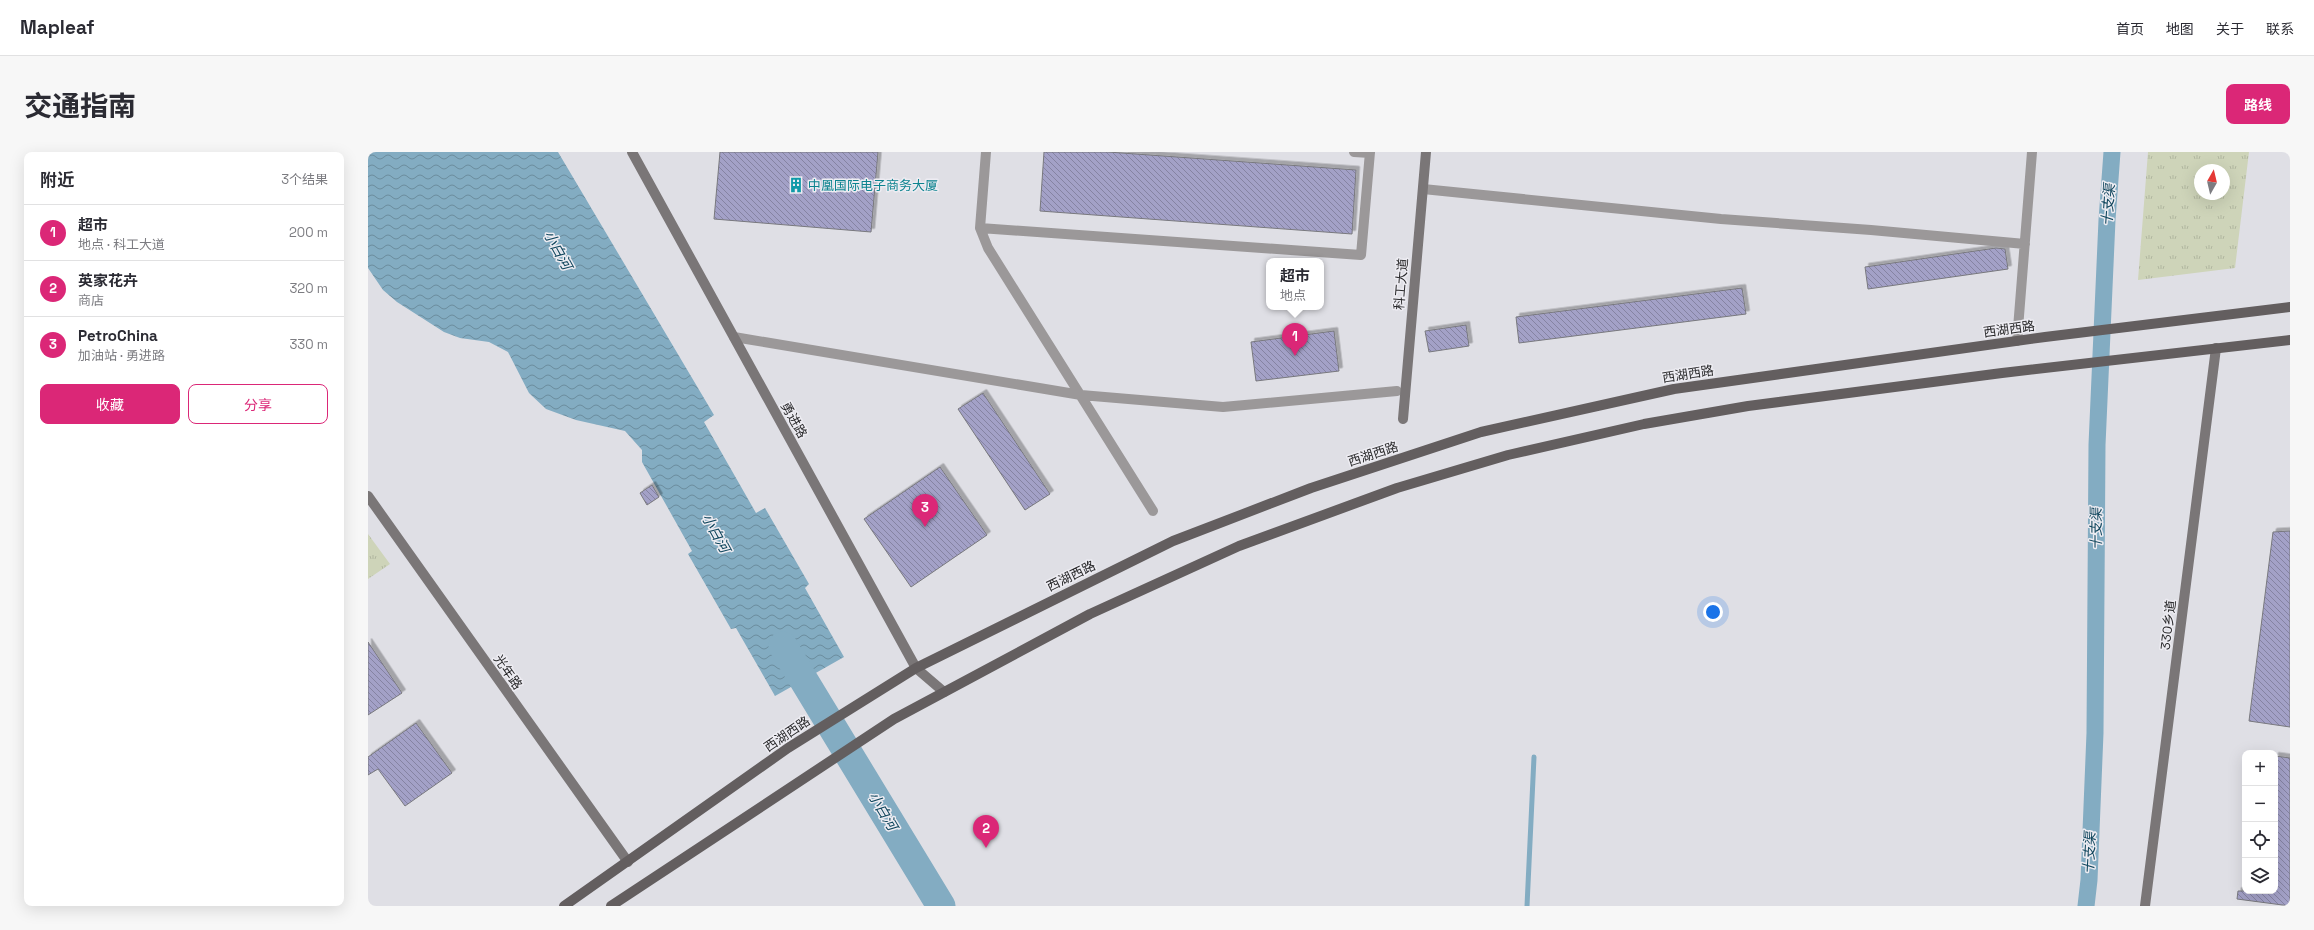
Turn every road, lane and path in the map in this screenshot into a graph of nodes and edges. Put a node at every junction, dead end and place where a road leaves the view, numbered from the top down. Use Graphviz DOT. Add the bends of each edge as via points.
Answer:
graph roads {
  1 [pos="632,152"];
  2 [pos="986,152"];
  3 [pos="1354,152"];
  4 [pos="1426,152"];
  5 [pos="2032,152"];
  6 [pos="1370,153"];
  7 [pos="1423,189"];
  8 [pos="980,228"];
  9 [pos="2025,244"];
  10 [pos="2290,307"];
  11 [pos="734,337"];
  12 [pos="2290,340"];
  13 [pos="2017,342"];
  14 [pos="2216,348"];
  15 [pos="1397,391"];
  16 [pos="1081,395"];
  17 [pos="1403,419"];
  18 [pos="368,496"];
  19 [pos="1153,511"];
  20 [pos="916,668"];
  21 [pos="944,692"];
  22 [pos="628,862"];
  23 [pos="564,906"];
  24 [pos="611,906"];
  25 [pos="2145,906"];
  1 -- 11 [label="street, 勇进路"];
  2 -- 8 [label="street"];
  3 -- 6 [label="street"];
  4 -- 7 [label="street, 科工大道"];
  5 -- 9 [label="street"];
  6 -- 8 [label="street" via="1361,255"];
  7 -- 9 [label="street" via="1721,219"];
  7 -- 17 [label="street, 科工大道"];
  8 -- 16 [label="street" via="988,248"];
  9 -- 13 [label="street"];
  10 -- 13 [label="main road, 西湖西路"];
  11 -- 16 [label="street"];
  11 -- 20 [label="street, 勇进路"];
  12 -- 14 [label="main road"];
  13 -- 20 [label="main road, 西湖西路" via="1674,389 1481,432 1311,488 1173,540"];
  14 -- 21 [label="main road" via="1748,406 1644,424 1479,464 1397,488 1238,546 1090,614"];
  14 -- 25 [label="street, 330乡道"];
  15 -- 16 [label="street" via="1223,407"];
  16 -- 19 [label="street"];
  18 -- 22 [label="street, 光年路"];
  20 -- 21 [label="street, 勇进路"];
  20 -- 22 [label="main road, 西湖西路" via="788,748"];
  21 -- 24 [label="main road" via="894,719"];
  22 -- 23 [label="main road, 西湖西路"];
}
